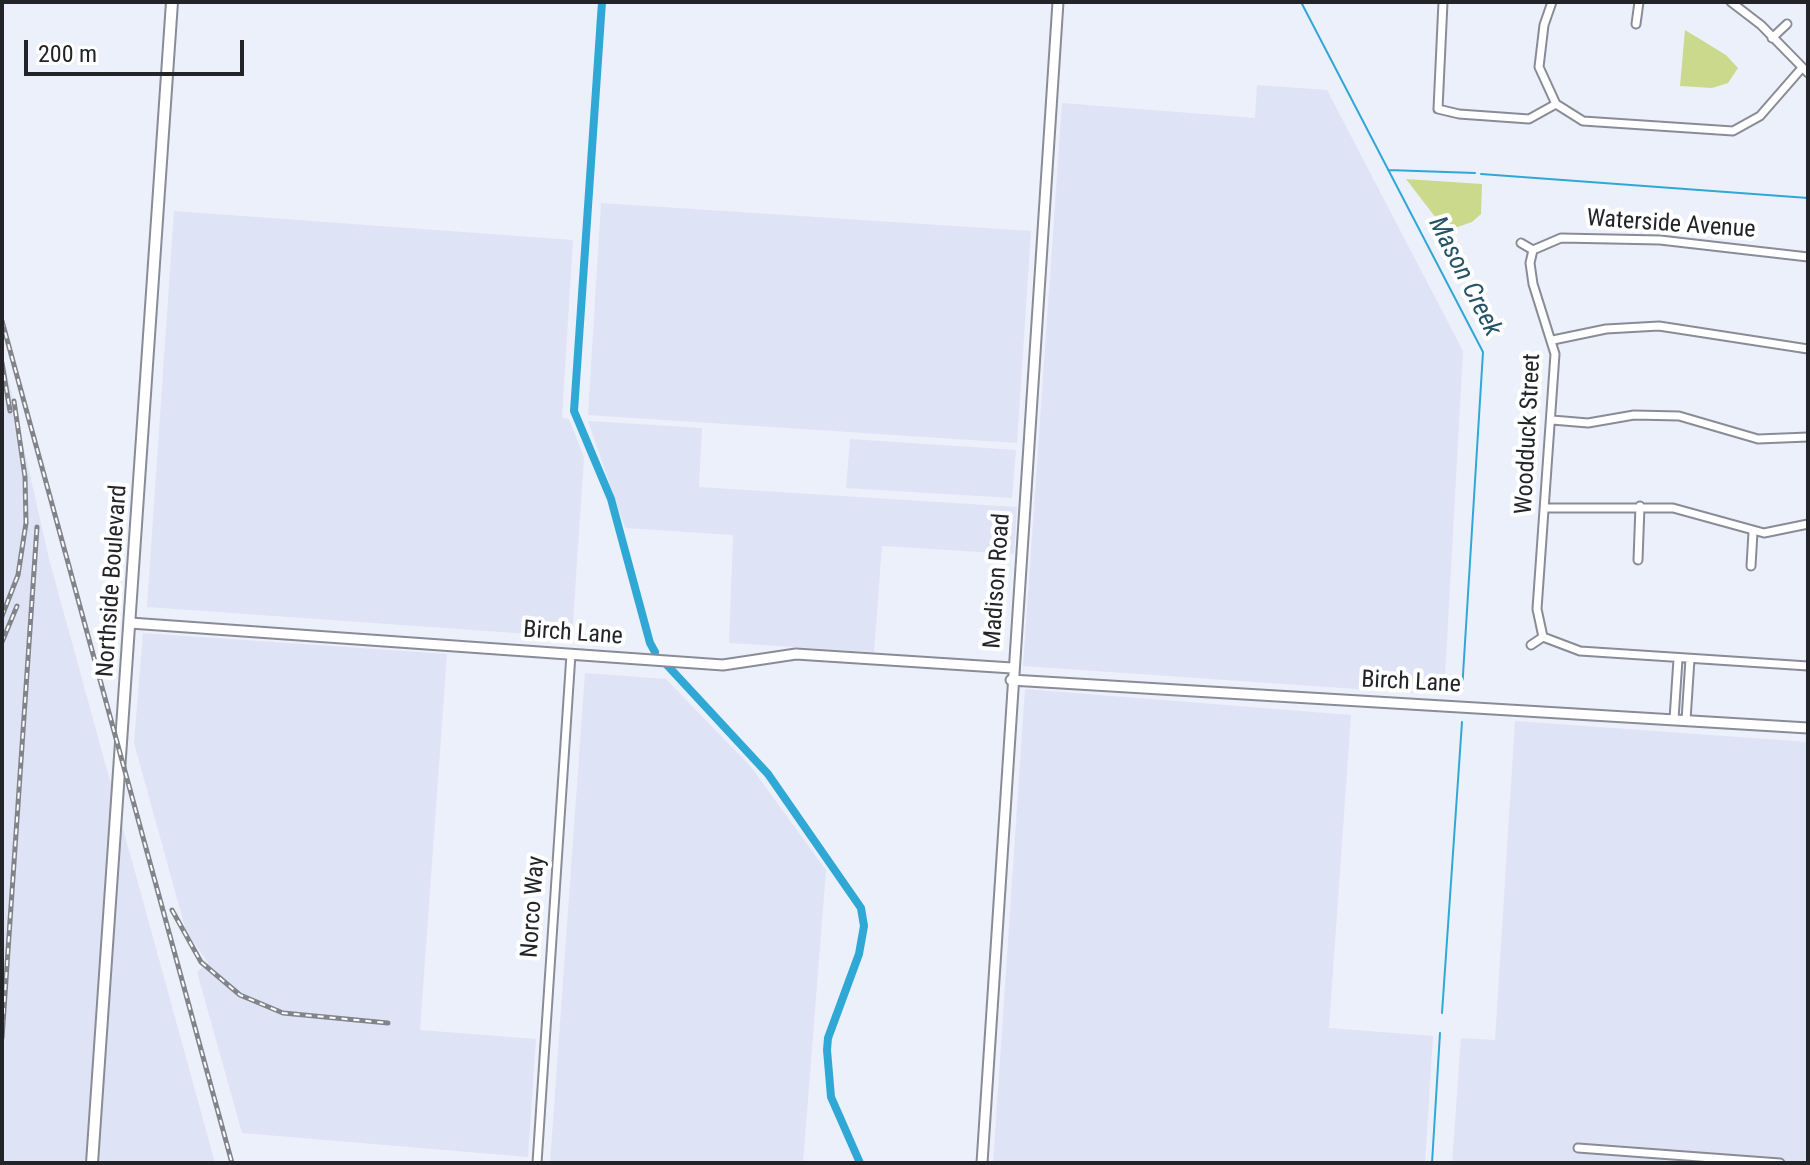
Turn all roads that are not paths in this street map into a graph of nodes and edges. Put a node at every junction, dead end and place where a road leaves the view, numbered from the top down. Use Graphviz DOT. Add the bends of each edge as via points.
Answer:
graph roads {
  1 [pos="172,2"];
  2 [pos="1058,2"];
  3 [pos="1443,2"];
  4 [pos="1552,2"];
  5 [pos="1639,2"];
  6 [pos="1731,2"];
  7 [pos="1636,24"];
  8 [pos="1787,24"];
  9 [pos="1772,38"];
  10 [pos="1804,71"];
  11 [pos="1556,104"];
  12 [pos="1521,243"];
  13 [pos="1533,250"];
  14 [pos="1808,257"];
  15 [pos="1553,340"];
  16 [pos="1808,349"];
  17 [pos="1552,420"];
  18 [pos="1808,437"];
  19 [pos="1640,506"];
  20 [pos="1545,508"];
  21 [pos="1808,524"];
  22 [pos="1753,532"];
  23 [pos="1638,560"];
  24 [pos="1751,566"];
  25 [pos="130,623"];
  26 [pos="1543,637"];
  27 [pos="1531,645"];
  28 [pos="571,654"];
  29 [pos="1678,659"];
  30 [pos="1690,659"];
  31 [pos="1808,666"];
  32 [pos="1012,668"];
  33 [pos="1011,680"];
  34 [pos="1674,719"];
  35 [pos="1686,720"];
  36 [pos="1808,728"];
  37 [pos="1578,1148"];
  38 [pos="92,1163"];
  39 [pos="537,1163"];
  40 [pos="982,1163"];
  41 [pos="1780,1163"];
  1 -- 25 [label="main road, Northside Boulevard"];
  2 -- 32 [label="street, Madison Road"];
  3 -- 11 [label="street" via="1438,109 1529,119"];
  4 -- 11 [label="street" via="1539,67"];
  5 -- 7 [label="street"];
  6 -- 9 [label="street"];
  8 -- 9 [label="street"];
  9 -- 10 [label="street"];
  10 -- 11 [label="street" via="1760,116 1733,131 1583,121"];
  12 -- 13 [label="street"];
  13 -- 14 [label="street, Waterside Avenue" via="1561,238 1660,240"];
  13 -- 15 [label="street, Woodduck Street" via="1533,284"];
  15 -- 16 [label="street" via="1659,326"];
  15 -- 17 [label="street, Woodduck Street"];
  17 -- 18 [label="street" via="1588,423 1634,415 1679,416 1758,439"];
  17 -- 20 [label="street, Woodduck Street"];
  19 -- 20 [label="street"];
  19 -- 22 [label="street" via="1693,511"];
  19 -- 23 [label="street"];
  20 -- 26 [label="street, Woodduck Street" via="1537,609"];
  21 -- 22 [label="street" via="1774,533"];
  22 -- 24 [label="street"];
  25 -- 28 [label="street, Birch Lane"];
  25 -- 38 [label="main road, Northside Boulevard"];
  26 -- 27 [label="street"];
  26 -- 29 [label="street" via="1580,651"];
  28 -- 32 [label="street, Birch Lane" via="735,665 796,654"];
  28 -- 39 [label="street, Norco Way"];
  29 -- 30 [label="street"];
  29 -- 34 [label="street"];
  30 -- 31 [label="street"];
  30 -- 35 [label="street"];
  32 -- 33 [label="street, Madison Road"];
  33 -- 34 [label="street, Birch Lane"];
  33 -- 40 [label="street, Madison Road"];
  34 -- 35 [label="street, Birch Lane"];
  35 -- 36 [label="street, Birch Lane"];
  37 -- 41 [label="street"];
}
